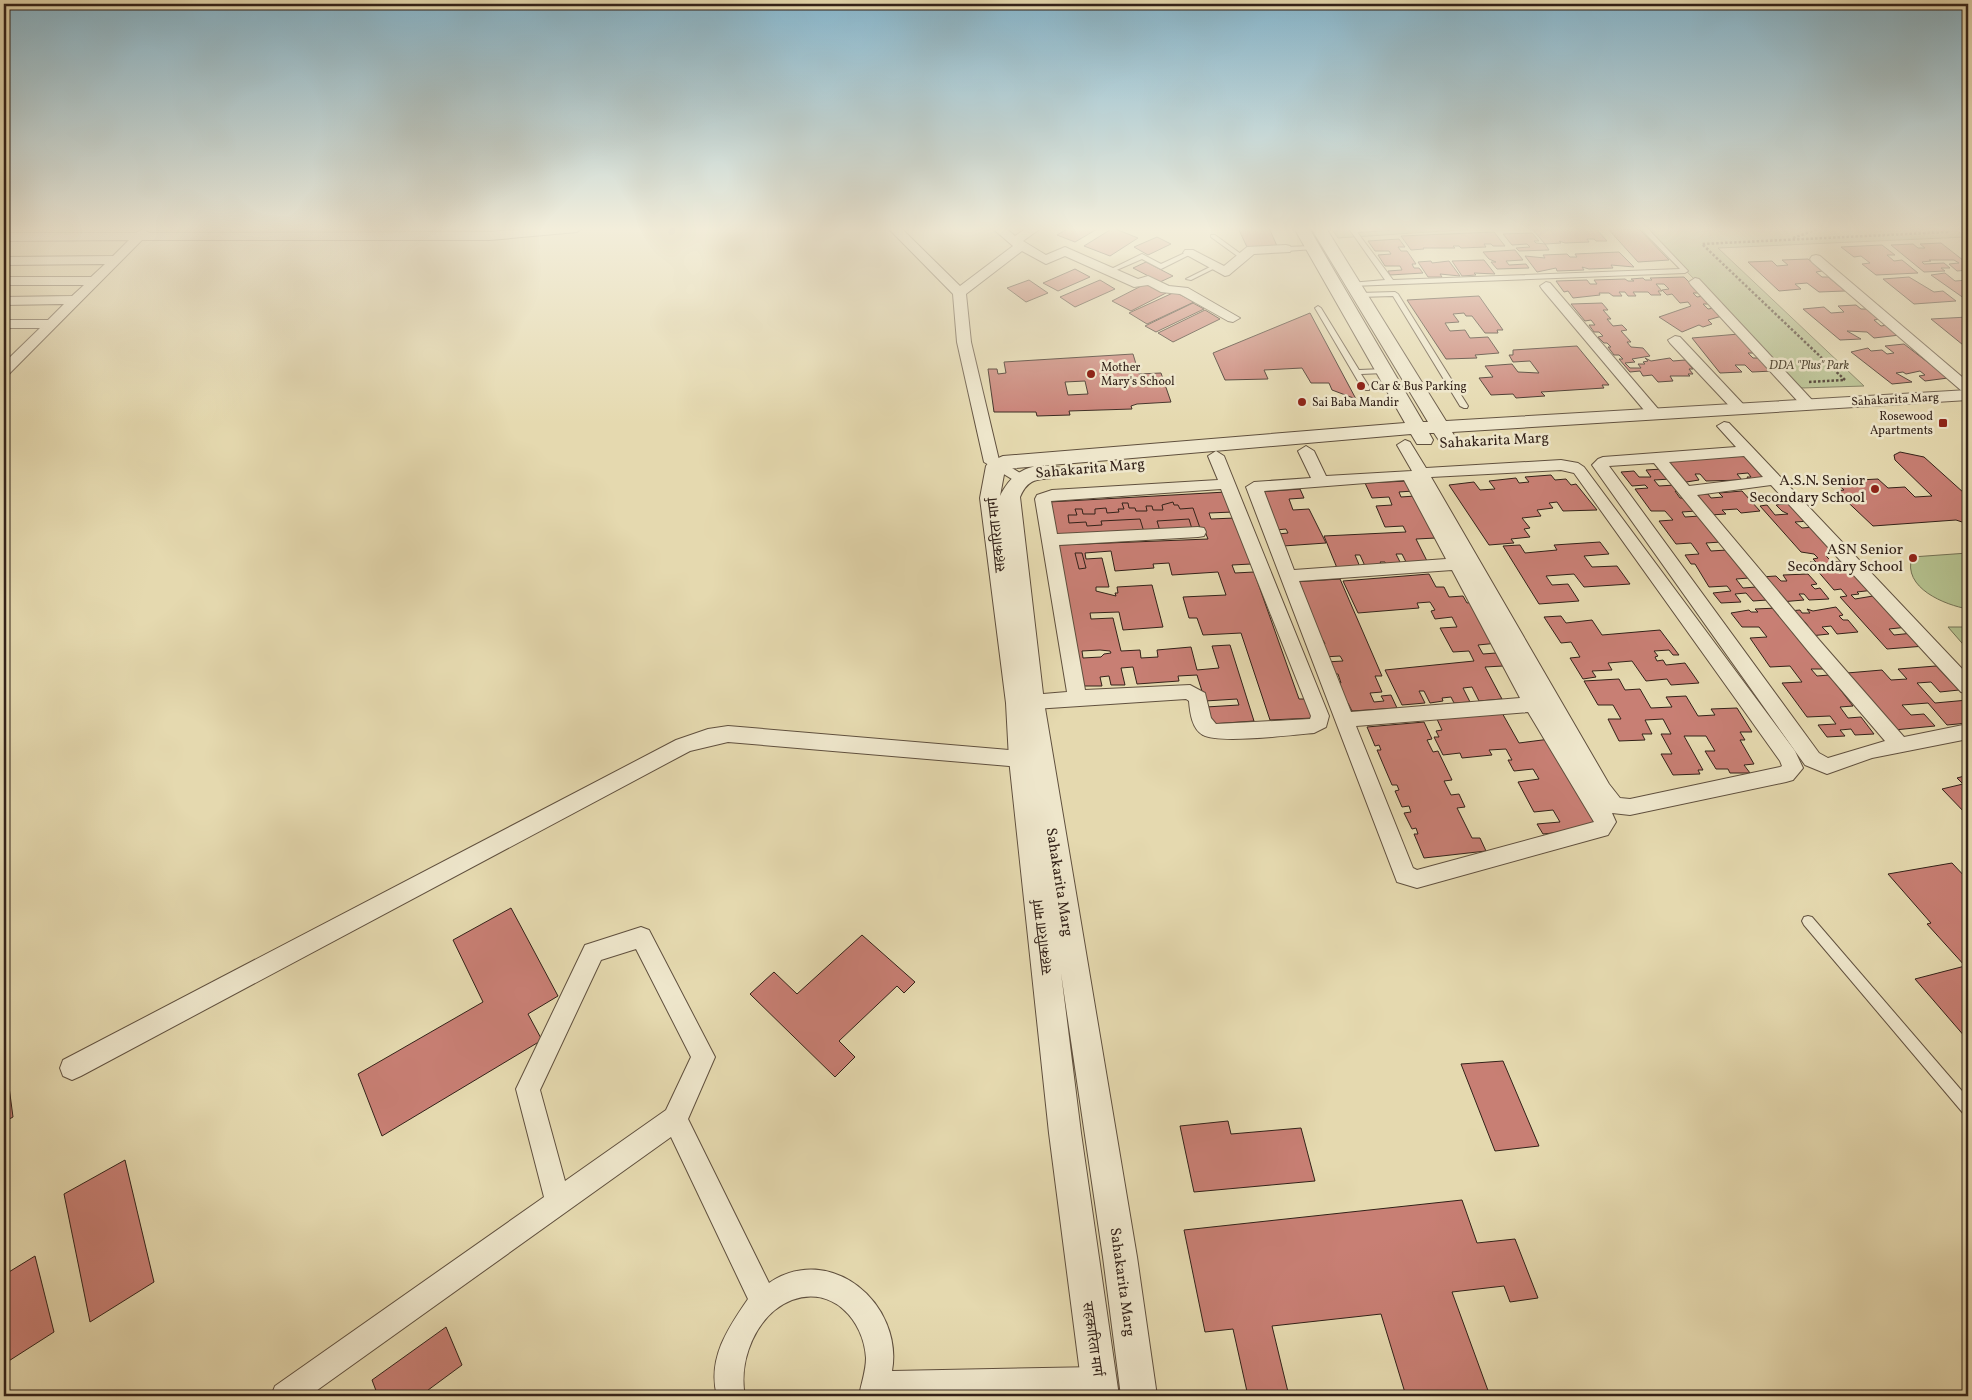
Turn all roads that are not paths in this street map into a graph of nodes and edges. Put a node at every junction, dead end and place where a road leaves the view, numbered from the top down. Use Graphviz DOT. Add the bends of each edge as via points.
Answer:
graph roads {
  1 [pos="81,293"];
  2 [pos="959,293"];
  3 [pos="1187,293"];
  4 [pos="1339,293"];
  5 [pos="1358,293"];
  6 [pos="1389,293"];
  7 [pos="1552,293"];
  8 [pos="1705,293"];
  9 [pos="1856,293"];
  10 [pos="74,300"];
  11 [pos="4,301"];
  12 [pos="1318,308"];
  13 [pos="1233,318"];
  14 [pos="4,324"];
  15 [pos="50,324"];
  16 [pos="1676,340"];
  17 [pos="4,350"];
  18 [pos="25,350"];
  19 [pos="4,371"];
  20 [pos="1384,371"];
  21 [pos="1357,372"];
  22 [pos="1366,388"];
  23 [pos="1968,388"];
  24 [pos="1968,395"];
  25 [pos="1808,404"];
  26 [pos="1464,406"];
  27 [pos="1739,408"];
  28 [pos="1968,411"];
  29 [pos="1654,413"];
  30 [pos="1724,426"];
  31 [pos="1427,437"];
  32 [pos="1306,451"];
  33 [pos="1748,451"];
  34 [pos="1216,456"];
  35 [pos="1658,458"];
  36 [pos="994,472"];
  37 [pos="1421,473"];
  38 [pos="1020,479"];
  39 [pos="1776,480"];
  40 [pos="1321,482"];
  41 [pos="1227,484"];
  42 [pos="1686,491"];
  43 [pos="1198,532"];
  44 [pos="1051,540"];
  45 [pos="1457,564"];
  46 [pos="1289,576"];
  47 [pos="1968,687"];
  48 [pos="1077,698"];
  49 [pos="1025,703"];
  50 [pos="1533,704"];
  51 [pos="1345,720"];
  52 [pos="1968,732"];
  53 [pos="1900,745"];
  54 [pos="1021,760"];
  55 [pos="1808,921"];
  56 [pos="72,1068"];
  57 [pos="1963,1095"];
  58 [pos="1968,1108"];
  59 [pos="675,1119"];
  60 [pos="558,1202"];
  61 [pos="763,1301"];
  62 [pos="1100,1388"];
  63 [pos="875,1391"];
  64 [pos="285,1396"];
  65 [pos="730,1396"];
  66 [pos="1139,1396"];
  1 -- 10 [label="street"];
  2 -- 36 [label="street" via="964,342"];
  3 -- 13 [label="street"];
  4 -- 20 [label="street"];
  5 -- 31 [label="street"];
  6 -- 26 [label="lane" via="1395,294"];
  7 -- 29 [label="street"];
  8 -- 25 [label="street"];
  9 -- 23 [label="street"];
  10 -- 11 [label="street"];
  10 -- 15 [label="street"];
  12 -- 21 [label="lane"];
  14 -- 15 [label="street"];
  15 -- 18 [label="street"];
  16 -- 27 [label="street"];
  17 -- 18 [label="street"];
  18 -- 19 [label="street"];
  20 -- 21 [label="lane"];
  20 -- 31 [label="street"];
  21 -- 22 [label="lane"];
  24 -- 25 [label="street, Sahakarita Marg"];
  25 -- 27 [label="street, Sahakarita Marg"];
  27 -- 29 [label="street, Sahakarita Marg"];
  28 -- 30 [label="street, Sahakarita Marg"];
  29 -- 31 [label="street, Sahakarita Marg"];
  30 -- 31 [label="street, Sahakarita Marg"];
  30 -- 33 [label="street"];
  31 -- 32 [label="street, Sahakarita Marg"];
  31 -- 36 [label="street, Sahakarita Marg" via="1003,462"];
  31 -- 37 [label="street"];
  32 -- 34 [label="street, Sahakarita Marg"];
  32 -- 40 [label="street"];
  33 -- 35 [label="street"];
  33 -- 39 [label="street"];
  34 -- 38 [label="street, Sahakarita Marg" via="1027,474"];
  34 -- 41 [label="street"];
  35 -- 42 [label="street"];
  35 -- 53 [label="street" via="1603,462 1600,465 1812,759 1827,766"];
  36 -- 38 [label="street"];
  36 -- 49 [label="street, सहकारिता मार्ग" via="990,498"];
  37 -- 37 [label="street" via="1602,790 1615,806 1630,806 1786,774 1793,768 1579,470 1561,465"];
  38 -- 49 [label="street, Sahakarita Marg" via="1010,498"];
  39 -- 42 [label="street"];
  39 -- 47 [label="street"];
  40 -- 45 [label="street" via="1409,475"];
  40 -- 46 [label="street" via="1254,487"];
  41 -- 44 [label="street" via="1046,496 1043,499"];
  41 -- 48 [label="street" via="1316,706 1319,722 1314,726 1214,732 1202,724 1198,698 1190,692"];
  42 -- 53 [label="street"];
  43 -- 44 [label="street"];
  44 -- 48 [label="street"];
  45 -- 46 [label="street"];
  45 -- 50 [label="street"];
  46 -- 51 [label="street"];
  48 -- 49 [label="street"];
  49 -- 54 [label="street, सहकारिता मार्ग"];
  49 -- 66 [label="street, Sahakarita Marg" via="1120,1257"];
  50 -- 51 [label="street"];
  50 -- 51 [label="street" via="1606,822 1601,829 1417,879 1405,875 1400,864"];
  52 -- 53 [label="street"];
  54 -- 56 [label="street" via="728,734 691,743"];
  54 -- 62 [label="street, सहकारिता मार्ग" via="1064,1123"];
  55 -- 57 [label="lane"];
  57 -- 58 [label="lane"];
  59 -- 60 [label="street"];
  59 -- 60 [label="street" via="703,1057 641,937 593,952 528,1089"];
  59 -- 61 [label="street"];
  60 -- 64 [label="street"];
  61 -- 63 [label="street" via="780,1289 809,1281 845,1290 860,1302 877,1334 880,1372"];
  61 -- 65 [label="street" via="747,1318 734,1347 729,1370"];
  62 -- 63 [label="street"];
}
